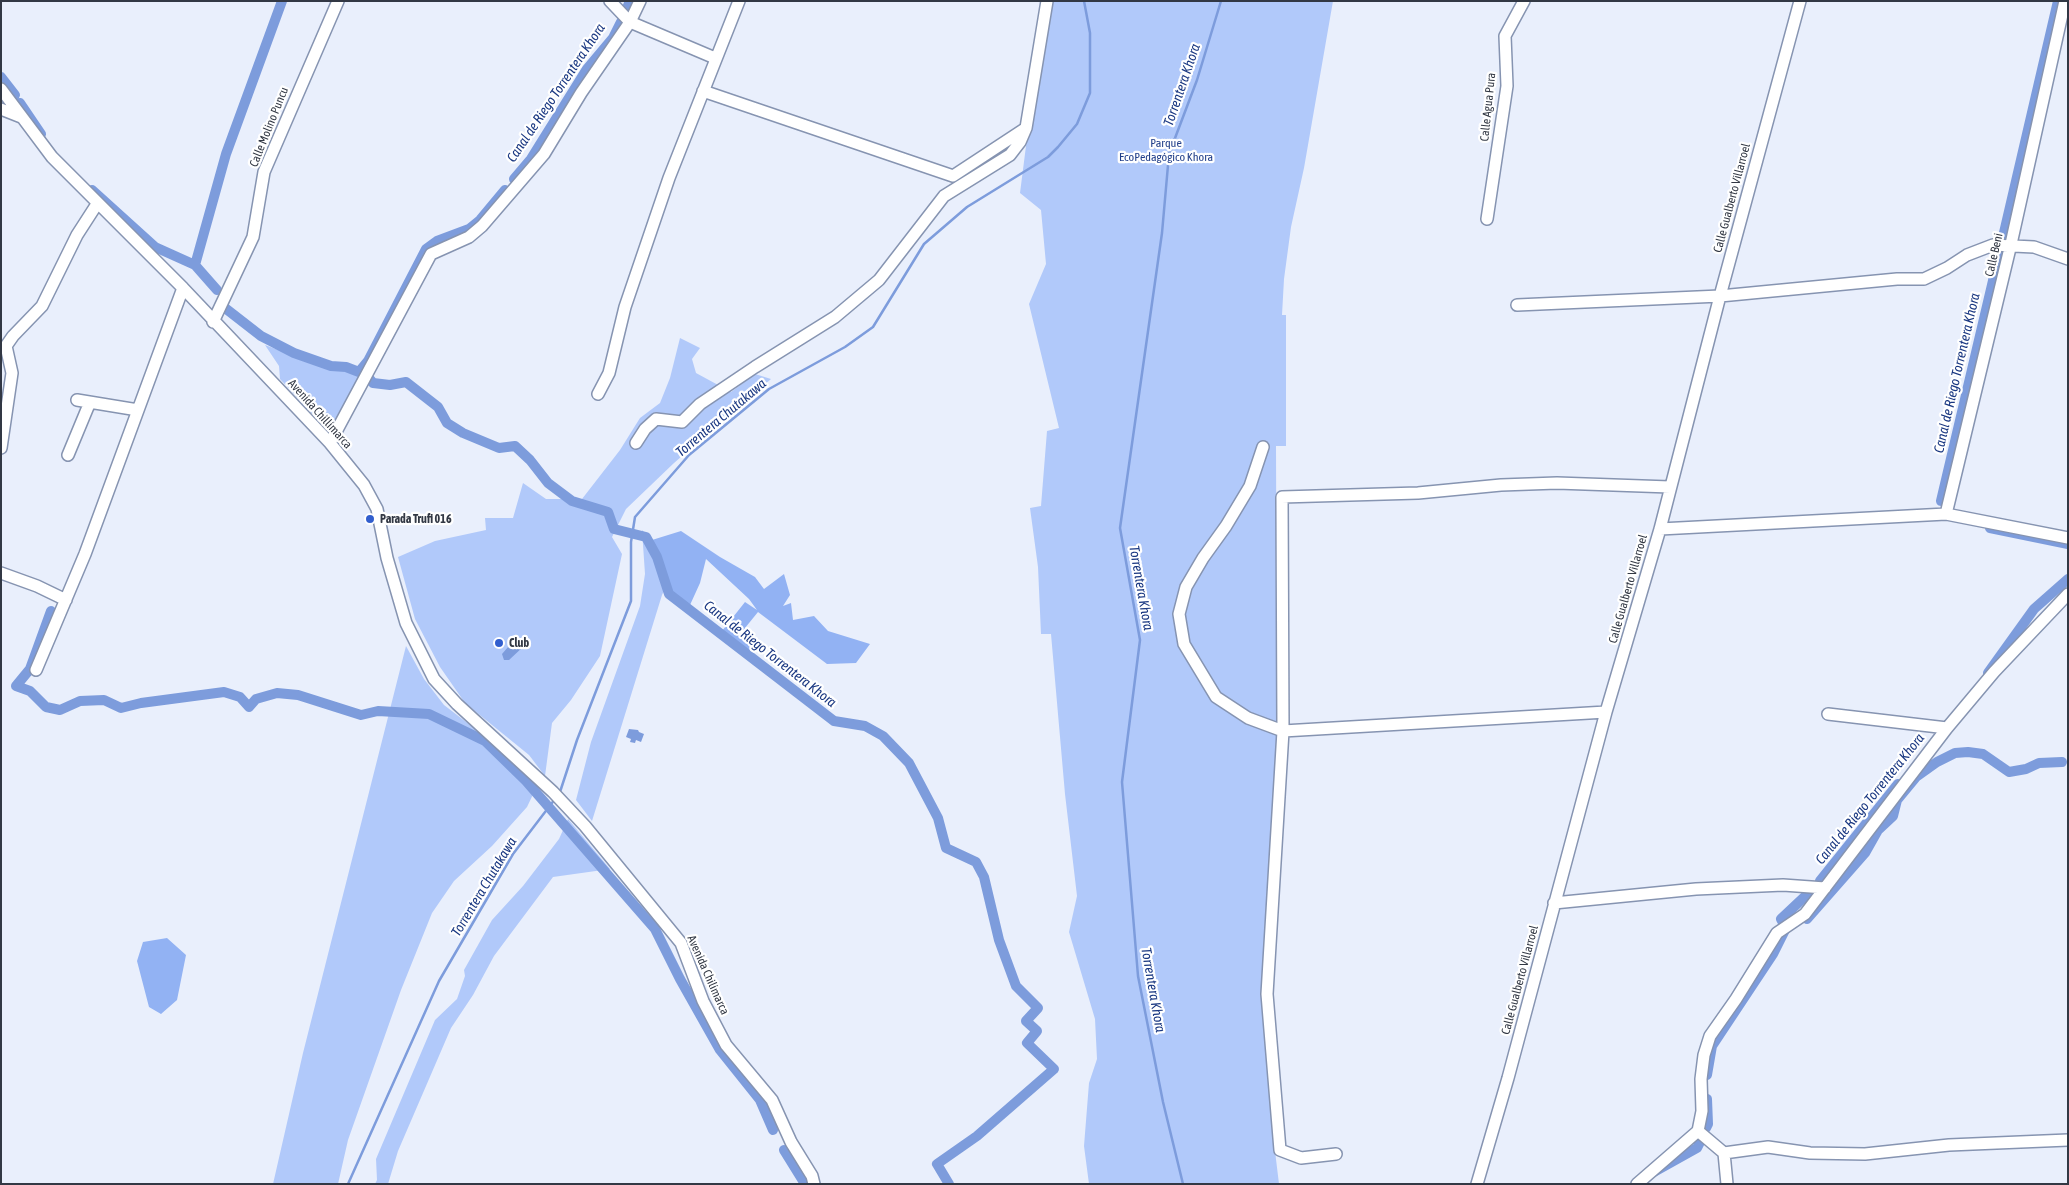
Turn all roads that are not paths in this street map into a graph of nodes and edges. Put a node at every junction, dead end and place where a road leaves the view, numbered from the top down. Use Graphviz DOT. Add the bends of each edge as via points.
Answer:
graph roads {
  1 [pos="338,1"];
  2 [pos="610,1"];
  3 [pos="640,1"];
  4 [pos="738,1"];
  5 [pos="1047,1"];
  6 [pos="1524,1"];
  7 [pos="1800,1"];
  8 [pos="2065,1"];
  9 [pos="630,22"];
  10 [pos="715,58"];
  11 [pos="1,89"];
  12 [pos="703,91"];
  13 [pos="1,109"];
  14 [pos="20,117"];
  15 [pos="1026,128"];
  16 [pos="97,204"];
  17 [pos="1487,219"];
  18 [pos="2011,244"];
  19 [pos="2068,259"];
  20 [pos="183,288"];
  21 [pos="1720,296"];
  22 [pos="1517,305"];
  23 [pos="213,322"];
  24 [pos="598,394"];
  25 [pos="77,400"];
  26 [pos="90,402"];
  27 [pos="138,410"];
  28 [pos="330,443"];
  29 [pos="636,443"];
  30 [pos="1263,447"];
  31 [pos="1,448"];
  32 [pos="68,455"];
  33 [pos="1670,486"];
  34 [pos="1946,514"];
  35 [pos="1660,528"];
  36 [pos="2068,538"];
  37 [pos="1,573"];
  38 [pos="2068,594"];
  39 [pos="66,600"];
  40 [pos="36,670"];
  41 [pos="1606,712"];
  42 [pos="1828,714"];
  43 [pos="1947,728"];
  44 [pos="1283,731"];
  45 [pos="554,792"];
  46 [pos="1825,888"];
  47 [pos="1554,903"];
  48 [pos="1698,1131"];
  49 [pos="2068,1140"];
  50 [pos="1724,1153"];
  51 [pos="1336,1154"];
  52 [pos="814,1184"];
  53 [pos="1478,1184"];
  54 [pos="1637,1184"];
  55 [pos="1727,1184"];
  1 -- 23 [label="street, Calle Molino Puncu" via="264,172 253,237"];
  2 -- 9 [label="street"];
  3 -- 9 [label="street"];
  4 -- 10 [label="street"];
  5 -- 15 [label="street"];
  6 -- 17 [label="street, Calle Agua Pura" via="1505,36 1507,86"];
  7 -- 21 [label="street, Calle Gualberto Villarroel"];
  8 -- 18 [label="street, Calle Beni"];
  9 -- 10 [label="street"];
  9 -- 28 [label="street" via="532,168 470,237 431,254"];
  10 -- 12 [label="street"];
  11 -- 14 [label="street, Avenida Chillimarca"];
  12 -- 15 [label="street" via="953,176"];
  12 -- 24 [label="street" via="669,178 625,308 609,373"];
  13 -- 14 [label="street"];
  14 -- 16 [label="street, Avenida Chillimarca" via="52,157"];
  15 -- 29 [label="street" via="1010,155 944,196 879,280 835,317 755,366 700,404 682,422 656,420"];
  16 -- 20 [label="street, Avenida Chillimarca"];
  16 -- 31 [label="street" via="77,235 42,306 6,346 12,373"];
  18 -- 19 [label="street" via="2034,246"];
  18 -- 21 [label="street" via="1993,245 1967,254 1924,279"];
  18 -- 34 [label="street, Calle Beni"];
  20 -- 23 [label="street, Avenida Chillimarca"];
  20 -- 27 [label="street"];
  21 -- 22 [label="street"];
  21 -- 33 [label="street, Calle Gualberto Villarroel"];
  23 -- 28 [label="street, Avenida Chillimarca"];
  25 -- 26 [label="street"];
  26 -- 27 [label="street"];
  26 -- 32 [label="street"];
  27 -- 39 [label="street"];
  28 -- 45 [label="street, Avenida Chillimarca" via="364,485 377,509 406,623 434,679 536,779"];
  30 -- 44 [label="street" via="1250,486 1186,586 1179,614 1184,644 1216,698 1248,718"];
  33 -- 35 [label="street, Calle Gualberto Villarroel"];
  33 -- 44 [label="street" via="1548,483 1418,493 1282,497"];
  34 -- 35 [label="street"];
  34 -- 36 [label="street"];
  35 -- 41 [label="street, Calle Gualberto Villarroel"];
  37 -- 39 [label="street"];
  38 -- 43 [label="street" via="1994,672"];
  39 -- 40 [label="street"];
  41 -- 44 [label="street"];
  41 -- 47 [label="street, Calle Gualberto Villarroel"];
  42 -- 43 [label="street"];
  43 -- 46 [label="street"];
  44 -- 51 [label="street" via="1267,994 1280,1150 1302,1158"];
  45 -- 52 [label="street, Avenida Chilimarca" via="681,943 703,1001 726,1044 772,1100"];
  46 -- 47 [label="street" via="1782,885 1696,889"];
  46 -- 48 [label="street" via="1805,914 1777,933 1710,1036 1704,1055"];
  47 -- 53 [label="street, Calle Gualberto Villarroel"];
  48 -- 50 [label="street"];
  48 -- 54 [label="street"];
  49 -- 50 [label="street" via="1949,1144 1865,1154 1810,1153 1768,1147"];
  50 -- 55 [label="street"];
}
